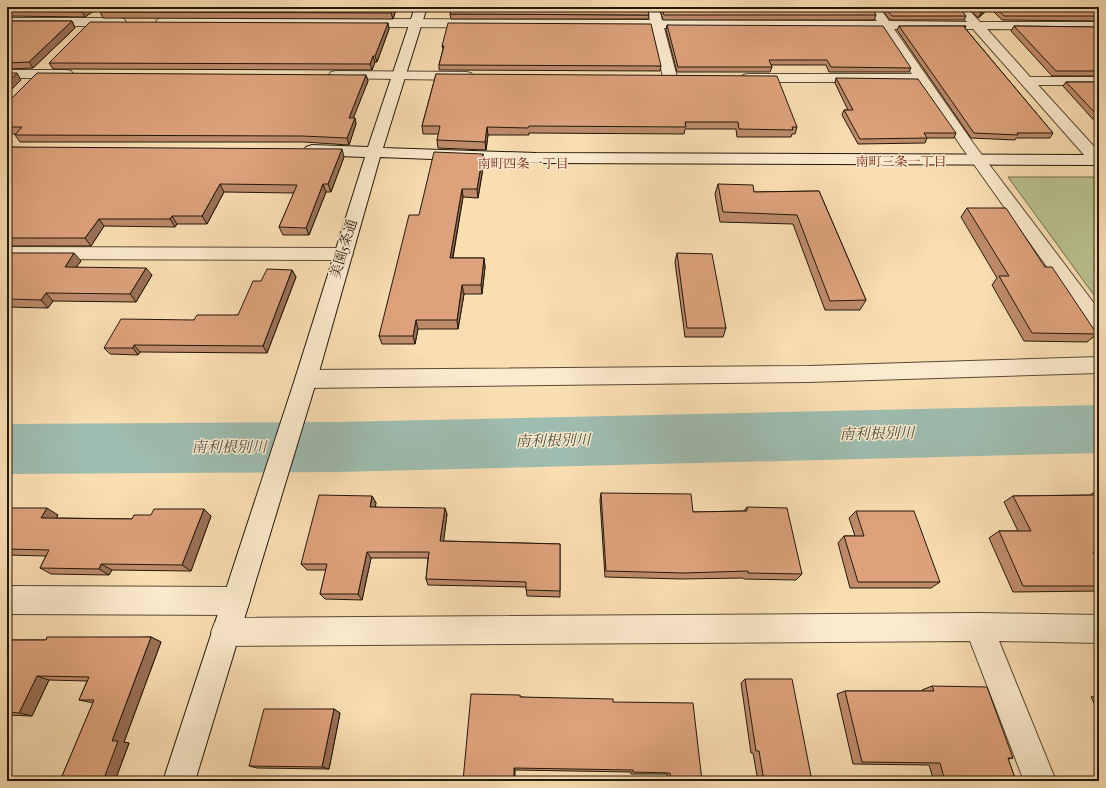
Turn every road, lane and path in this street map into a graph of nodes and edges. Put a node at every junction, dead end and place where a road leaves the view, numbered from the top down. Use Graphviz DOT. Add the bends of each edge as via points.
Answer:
graph roads {
  1 [pos="105,7"];
  2 [pos="421,7"];
  3 [pos="654,7"];
  4 [pos="873,7"];
  5 [pos="960,7"];
  6 [pos="7,22"];
  7 [pos="91,22"];
  8 [pos="130,22"];
  9 [pos="146,22"];
  10 [pos="416,23"];
  11 [pos="657,24"];
  12 [pos="885,25"];
  13 [pos="976,25"];
  14 [pos="1099,26"];
  15 [pos="80,32"];
  16 [pos="48,64"];
  17 [pos="7,74"];
  18 [pos="37,74"];
  19 [pos="76,74"];
  20 [pos="320,75"];
  21 [pos="399,76"];
  22 [pos="481,76"];
  23 [pos="654,77"];
  24 [pos="670,77"];
  25 [pos="686,78"];
  26 [pos="733,78"];
  27 [pos="921,78"];
  28 [pos="1026,81"];
  29 [pos="1099,81"];
  30 [pos="22,89"];
  31 [pos="296,149"];
  32 [pos="374,152"];
  33 [pos="978,160"];
  34 [pos="1098,160"];
  35 [pos="7,253"];
  36 [pos="344,254"];
  37 [pos="1099,325"];
  38 [pos="1099,364"];
  39 [pos="306,378"];
  40 [pos="7,600"];
  41 [pos="236,601"];
  42 [pos="979,627"];
  43 [pos="1099,629"];
  44 [pos="225,632"];
  45 [pos="178,781"];
  46 [pos="1040,781"];
  1 -- 7 [label="street"];
  2 -- 10 [label="street, 美園5条通"];
  3 -- 11 [label="street"];
  4 -- 12 [label="street"];
  5 -- 13 [label="street"];
  6 -- 7 [label="street"];
  7 -- 8 [label="street"];
  7 -- 15 [label="street"];
  9 -- 10 [label="street"];
  10 -- 11 [label="street"];
  10 -- 21 [label="street, 美園5条通"];
  11 -- 12 [label="street"];
  11 -- 24 [label="street"];
  12 -- 13 [label="street"];
  12 -- 27 [label="street"];
  13 -- 14 [label="street"];
  13 -- 28 [label="street"];
  16 -- 18 [label="street"];
  17 -- 18 [label="street"];
  18 -- 19 [label="street"];
  18 -- 30 [label="street"];
  20 -- 21 [label="street"];
  21 -- 22 [label="street"];
  21 -- 32 [label="street, 美園5条通"];
  23 -- 24 [label="street"];
  24 -- 25 [label="street"];
  26 -- 27 [label="street"];
  27 -- 33 [label="street"];
  28 -- 29 [label="street"];
  28 -- 34 [label="street"];
  31 -- 32 [label="street"];
  32 -- 33 [label="street" via="544,158"];
  32 -- 36 [label="street, 美園5条通"];
  33 -- 34 [label="street"];
  33 -- 37 [label="street"];
  35 -- 36 [label="street"];
  36 -- 39 [label="street, 美園5条通"];
  38 -- 39 [label="street" via="809,374"];
  39 -- 41 [label="street, 美園5条通"];
  40 -- 41 [label="street"];
  41 -- 44 [label="street, 美園5条通"];
  42 -- 43 [label="street"];
  42 -- 44 [label="street"];
  42 -- 46 [label="street"];
  44 -- 45 [label="street, 美園5条通"];
}
